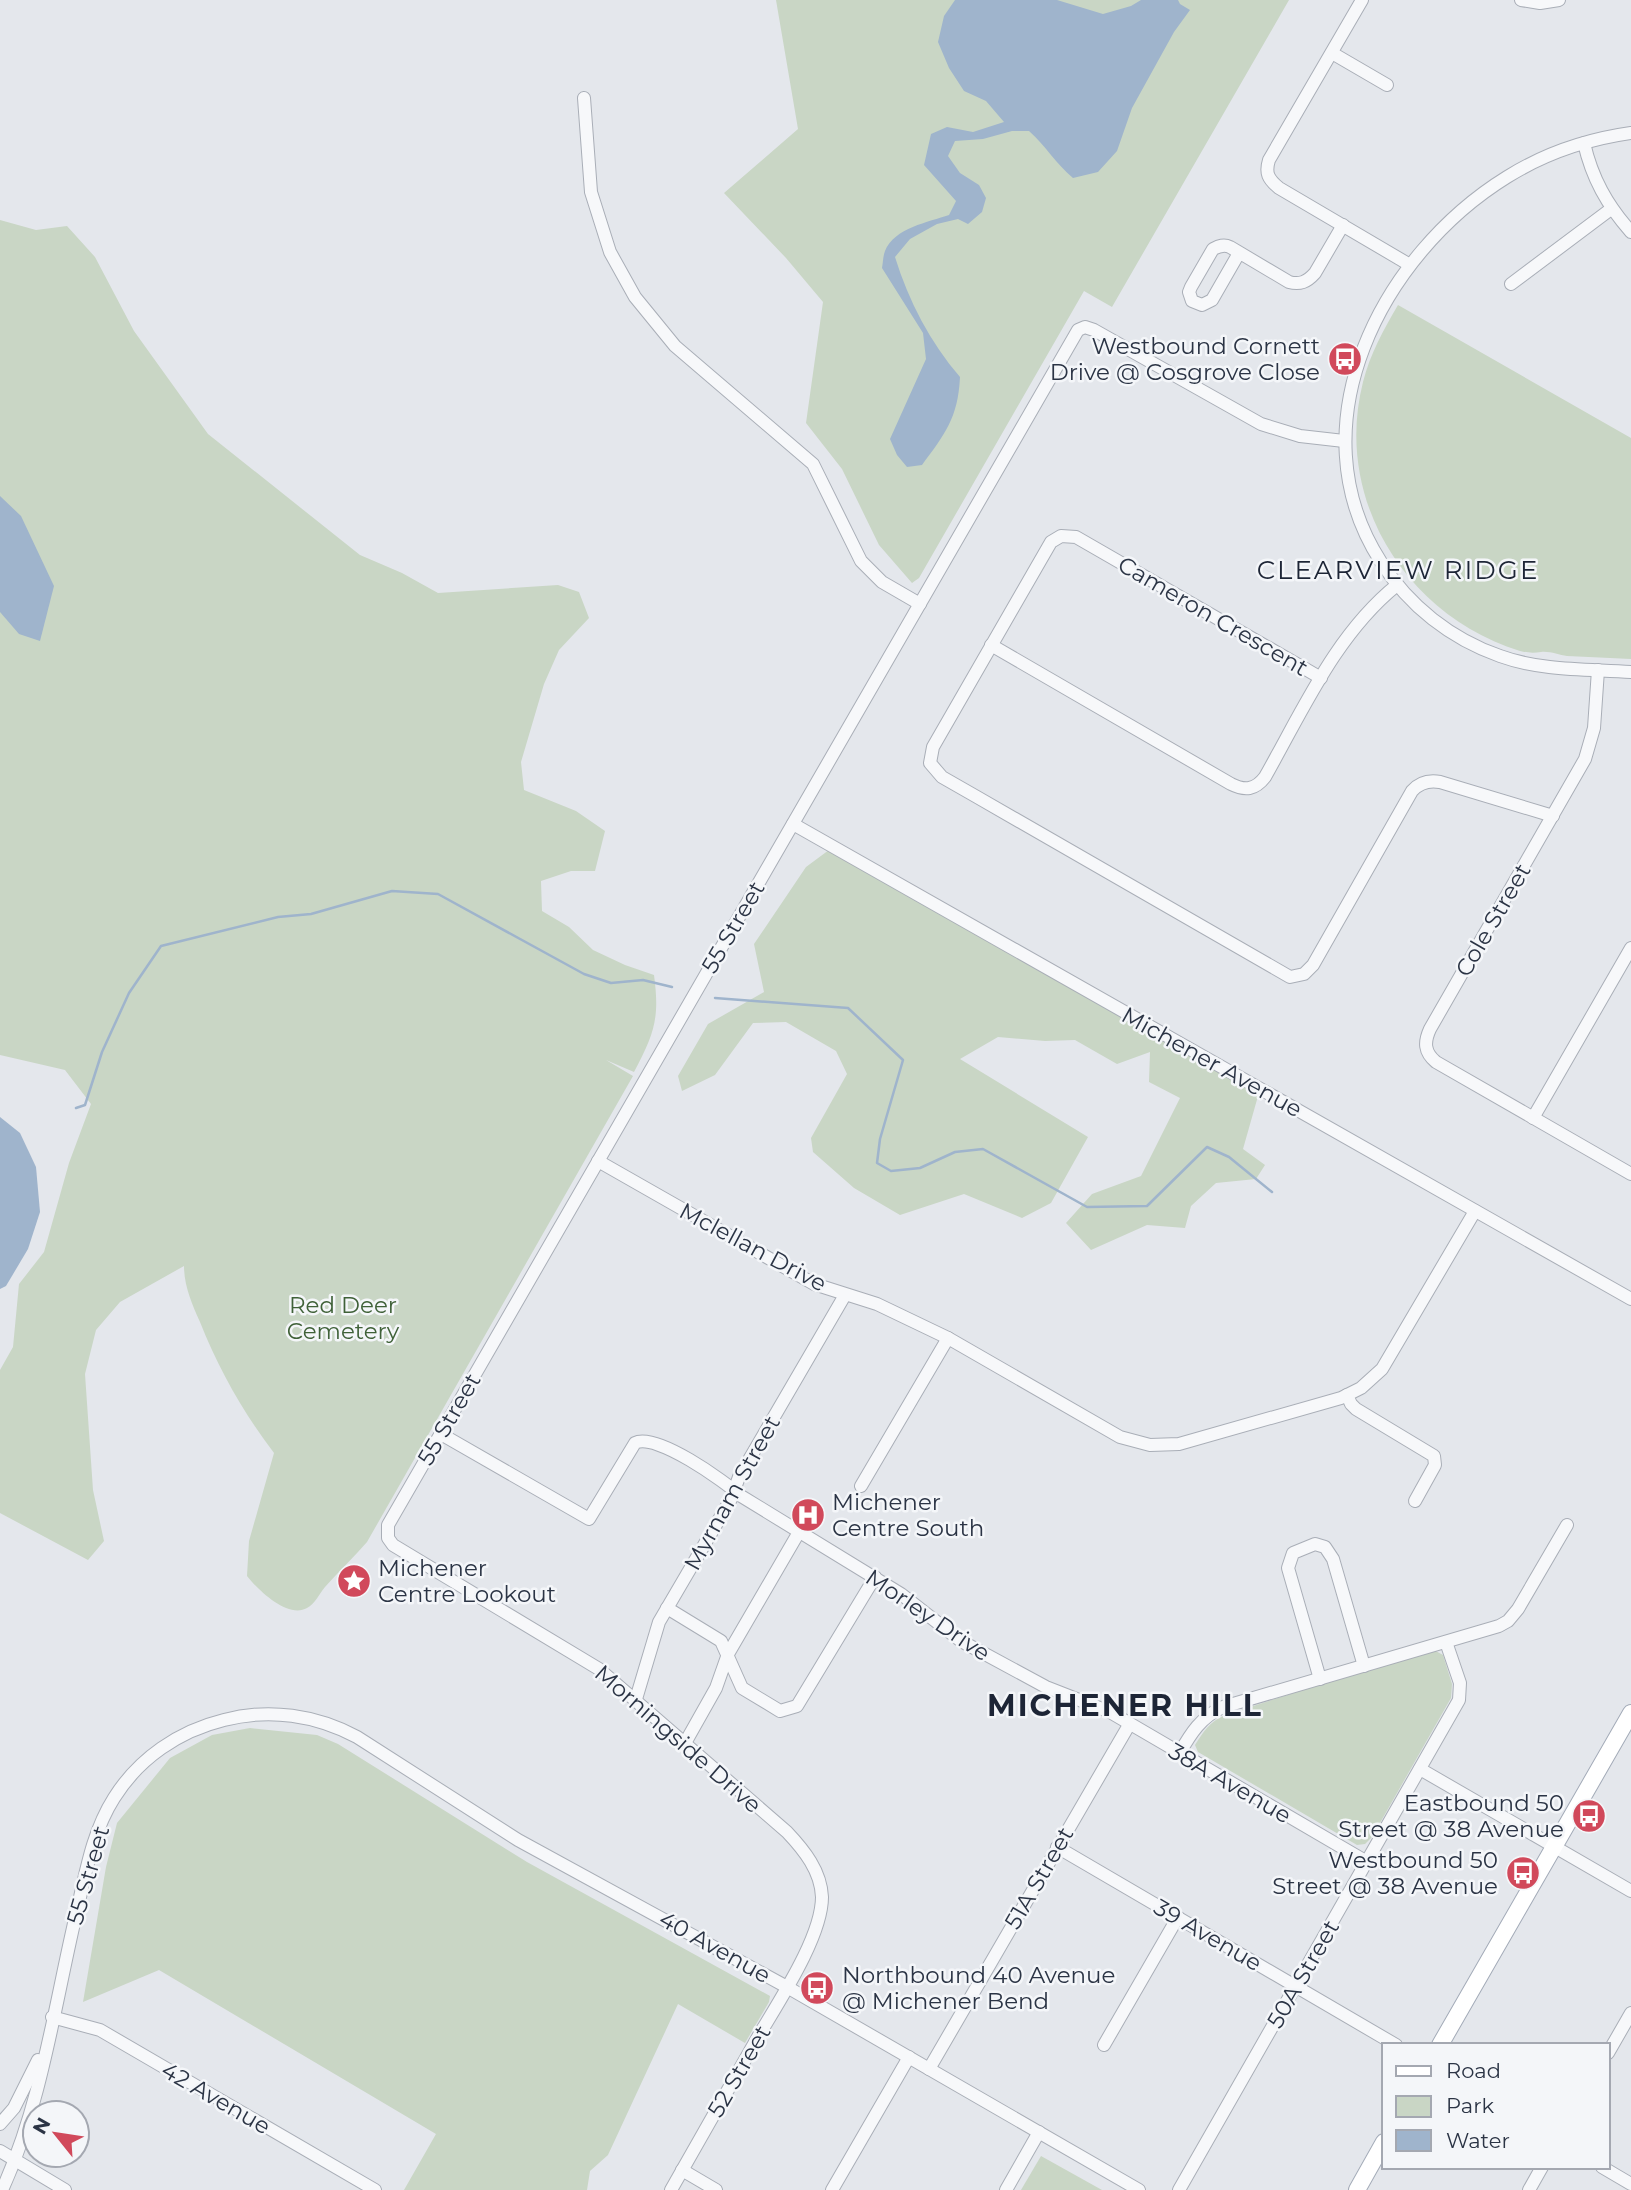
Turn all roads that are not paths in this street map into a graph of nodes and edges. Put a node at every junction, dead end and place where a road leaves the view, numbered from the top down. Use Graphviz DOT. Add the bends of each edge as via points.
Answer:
graph roads {
  1 [pos="1362,0"];
  2 [pos="1521,0"];
  3 [pos="1559,0"];
  4 [pos="1332,53"];
  5 [pos="1387,85"];
  6 [pos="584,98"];
  7 [pos="1631,133"];
  8 [pos="1584,143"];
  9 [pos="1611,209"];
  10 [pos="1343,225"];
  11 [pos="1631,232"];
  12 [pos="1239,253"];
  13 [pos="1410,265"];
  14 [pos="1511,284"];
  15 [pos="1344,442"];
  16 [pos="1397,585"];
  17 [pos="920,604"];
  18 [pos="991,645"];
  19 [pos="1598,670"];
  20 [pos="1631,673"];
  21 [pos="1321,678"];
  22 [pos="1553,816"];
  23 [pos="793,824"];
  24 [pos="1631,948"];
  25 [pos="1533,1118"];
  26 [pos="598,1161"];
  27 [pos="1631,1174"];
  28 [pos="1475,1211"];
  29 [pos="845,1295"];
  30 [pos="1631,1299"];
  31 [pos="948,1338"];
  32 [pos="1347,1395"];
  33 [pos="440,1434"];
  34 [pos="860,1486"];
  35 [pos="734,1490"];
  36 [pos="1415,1501"];
  37 [pos="1567,1525"];
  38 [pos="799,1532"];
  39 [pos="387,1533"];
  40 [pos="875,1577"];
  41 [pos="667,1608"];
  42 [pos="1446,1642"];
  43 [pos="728,1654"];
  44 [pos="1364,1666"];
  45 [pos="1320,1679"];
  46 [pos="636,1699"];
  47 [pos="1631,1713"];
  48 [pos="328,1724"];
  49 [pos="1129,1725"];
  50 [pos="685,1743"];
  51 [pos="1179,1754"];
  52 [pos="1420,1769"];
  53 [pos="1554,1846"];
  54 [pos="1057,1847"];
  55 [pos="1367,1863"];
  56 [pos="816,1871"];
  57 [pos="1631,1891"];
  58 [pos="1178,1917"];
  59 [pos="787,1987"];
  60 [pos="1296,1987"];
  61 [pos="1631,2013"];
  62 [pos="52,2017"];
  63 [pos="1393,2043"];
  64 [pos="1441,2043"];
  65 [pos="46,2045"];
  66 [pos="1104,2045"];
  67 [pos="1610,2050"];
  68 [pos="909,2057"];
  69 [pos="929,2069"];
  70 [pos="0,2124"];
  71 [pos="1039,2132"];
  72 [pos="1382,2146"];
  73 [pos="0,2151"];
  74 [pos="15,2160"];
  75 [pos="1541,2169"];
  76 [pos="1605,2169"];
  77 [pos="682,2170"];
  78 [pos="1631,2184"];
  79 [pos="2,2190"];
  80 [pos="65,2190"];
  81 [pos="374,2190"];
  82 [pos="671,2190"];
  83 [pos="716,2190"];
  84 [pos="832,2190"];
  85 [pos="1006,2190"];
  86 [pos="1139,2190"];
  87 [pos="1179,2190"];
  88 [pos="1357,2190"];
  89 [pos="1529,2190"];
  1 -- 4 [label="street"];
  2 -- 3 [label="street"];
  4 -- 5 [label="street"];
  4 -- 10 [label="street" via="1269,160 1267,173 1279,188"];
  6 -- 17 [label="street" via="591,192 610,252 635,297 676,346 813,464 861,561 883,582"];
  7 -- 8 [label="street"];
  8 -- 9 [label="street" via="1594,177"];
  8 -- 13 [label="street" via="1532,163 1478,196"];
  9 -- 11 [label="street"];
  9 -- 14 [label="street"];
  10 -- 12 [label="street" via="1305,282 1289,282"];
  10 -- 13 [label="street"];
  12 -- 12 [label="street" via="1227,246 1213,249 1189,292 1192,301 1202,305 1212,300"];
  13 -- 15 [label="street" via="1360,356 1348,396"];
  15 -- 16 [label="street" via="1354,506 1375,552"];
  15 -- 17 [label="street, 55 Street" via="1261,424 1085,327 1074,335"];
  16 -- 19 [label="street" via="1426,615 1482,649 1524,663"];
  16 -- 21 [label="street" via="1355,626"];
  17 -- 23 [label="street, 55 Street"];
  18 -- 21 [label="street, Cameron Crescent" via="1047,547 1066,535"];
  18 -- 21 [label="street, Cameron Crescent" via="1244,790 1265,777"];
  18 -- 22 [label="street, Cameron Crescent" via="933,747 930,763 937,772 1284,975 1304,974 1313,965 1412,791 1421,783 1440,782"];
  19 -- 20 [label="street"];
  19 -- 22 [label="street, Cole Street" via="1590,744"];
  22 -- 25 [label="street, Cole Street" via="1425,1045 1436,1062"];
  23 -- 26 [label="street, 55 Street"];
  23 -- 28 [label="street, Michener Avenue"];
  24 -- 25 [label="street"];
  25 -- 27 [label="street"];
  26 -- 29 [label="street, Mclellan Drive" via="806,1280"];
  26 -- 33 [label="street, 55 Street"];
  28 -- 30 [label="street, Michener Avenue"];
  28 -- 32 [label="street, Mclellan Drive" via="1382,1369"];
  29 -- 31 [label="street, Mclellan Drive" via="887,1308"];
  29 -- 35 [label="street, Myrnam Street"];
  31 -- 32 [label="street, Mclellan Drive" via="1114,1434 1141,1443 1162,1446 1189,1441"];
  31 -- 34 [label="street"];
  32 -- 36 [label="street" via="1356,1409 1436,1458"];
  33 -- 35 [label="street, Morley Drive" via="589,1519 639,1441 663,1446"];
  33 -- 39 [label="street, 55 Street"];
  35 -- 38 [label="street, Morley Drive"];
  35 -- 41 [label="street, Myrnam Street"];
  37 -- 42 [label="street" via="1513,1616 1499,1626"];
  38 -- 40 [label="street, Morley Drive"];
  38 -- 43 [label="street"];
  39 -- 46 [label="street, Morningside Drive" via="393,1545 599,1668"];
  40 -- 43 [label="street" via="797,1706 780,1712 747,1692 737,1680"];
  40 -- 49 [label="street, Morley Drive" via="961,1641"];
  41 -- 43 [label="street" via="719,1639"];
  41 -- 46 [label="street, Myrnam Street"];
  42 -- 44 [label="street"];
  42 -- 52 [label="street, 50A Street" via="1460,1683 1459,1700"];
  43 -- 50 [label="street" via="716,1688"];
  44 -- 45 [label="street"];
  44 -- 45 [label="street" via="1333,1559 1325,1547 1315,1544 1293,1553 1288,1568"];
  45 -- 51 [label="street" via="1214,1711 1197,1725"];
  46 -- 50 [label="street, Morningside Drive"];
  47 -- 53 [label="main road"];
  48 -- 59 [label="street, 40 Avenue" via="357,1737 518,1840"];
  48 -- 62 [label="street, 55 Street" via="272,1714 206,1724 168,1744 130,1776 92,1846"];
  49 -- 51 [label="street, 38A Avenue"];
  49 -- 54 [label="street, 51A Street"];
  50 -- 56 [label="street, Morningside Drive" via="787,1832"];
  51 -- 55 [label="street, 38A Avenue"];
  52 -- 53 [label="street"];
  52 -- 55 [label="street, 50A Street"];
  53 -- 57 [label="street"];
  53 -- 64 [label="main road"];
  54 -- 58 [label="street, 39 Avenue"];
  54 -- 69 [label="street, 51A Street"];
  55 -- 60 [label="street, 50A Street"];
  56 -- 59 [label="street, 52 Street" via="822,1894 818,1923"];
  58 -- 60 [label="street, 39 Avenue"];
  58 -- 66 [label="street"];
  59 -- 68 [label="street, 40 Avenue"];
  59 -- 77 [label="street, 52 Street"];
  60 -- 63 [label="street, 39 Avenue"];
  60 -- 87 [label="street, 50A Street"];
  61 -- 67 [label="street"];
  62 -- 65 [label="street, 55 Street"];
  62 -- 81 [label="street, 42 Avenue" via="100,2031"];
  65 -- 70 [label="street"];
  65 -- 74 [label="street, 55 Street"];
  68 -- 69 [label="street, 40 Avenue"];
  68 -- 84 [label="street"];
  69 -- 71 [label="street, 40 Avenue"];
  71 -- 85 [label="street"];
  71 -- 86 [label="street, 40 Avenue"];
  72 -- 88 [label="main road"];
  73 -- 74 [label="street"];
  74 -- 79 [label="street, 55 Street"];
  74 -- 80 [label="street"];
  75 -- 89 [label="street"];
  76 -- 78 [label="street"];
  77 -- 82 [label="street, 52 Street"];
  77 -- 83 [label="street"];
}
